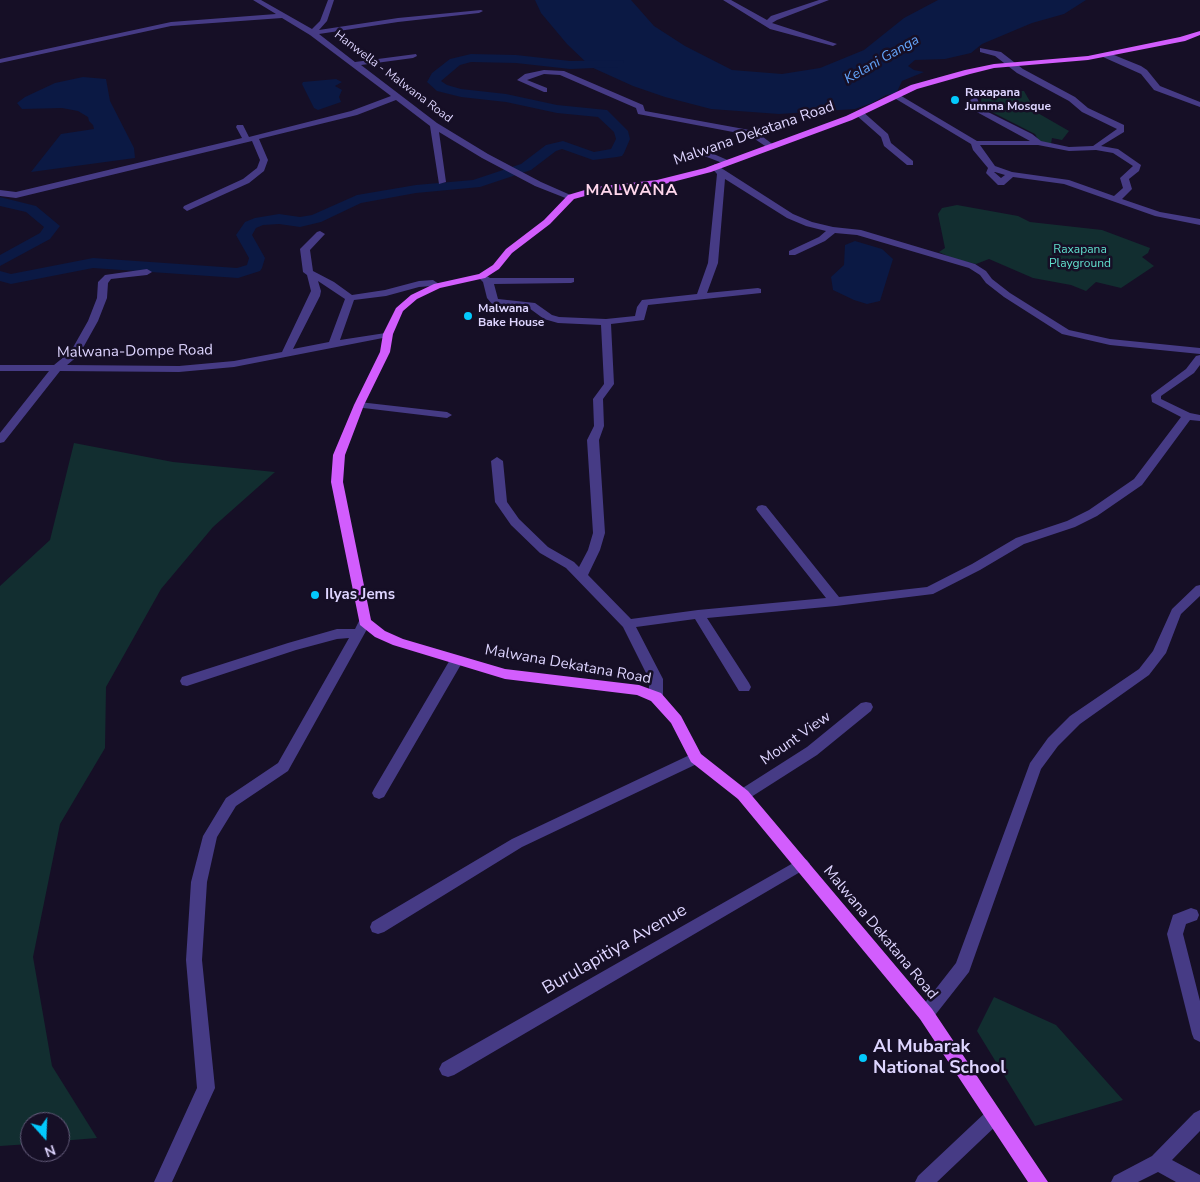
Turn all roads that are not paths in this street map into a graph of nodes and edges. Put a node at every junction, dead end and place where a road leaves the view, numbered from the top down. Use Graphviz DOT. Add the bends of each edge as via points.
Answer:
graph roads {
  1 [pos="256,0"];
  2 [pos="331,0"];
  3 [pos="726,0"];
  4 [pos="826,0"];
  5 [pos="479,11"];
  6 [pos="283,16"];
  7 [pos="767,24"];
  8 [pos="313,33"];
  9 [pos="1200,33"];
  10 [pos="833,44"];
  11 [pos="983,50"];
  12 [pos="1106,55"];
  13 [pos="413,56"];
  14 [pos="0,62"];
  15 [pos="355,64"];
  16 [pos="1010,65"];
  17 [pos="544,90"];
  18 [pos="895,96"];
  19 [pos="396,97"];
  20 [pos="974,100"];
  21 [pos="1200,105"];
  22 [pos="859,113"];
  23 [pos="434,125"];
  24 [pos="240,127"];
  25 [pos="251,140"];
  26 [pos="975,143"];
  27 [pos="1038,143"];
  28 [pos="770,146"];
  29 [pos="1096,148"];
  30 [pos="696,150"];
  31 [pos="728,162"];
  32 [pos="910,163"];
  33 [pos="718,170"];
  34 [pos="442,182"];
  35 [pos="0,193"];
  36 [pos="571,197"];
  37 [pos="1116,199"];
  38 [pos="187,208"];
  39 [pos="1200,222"];
  40 [pos="833,230"];
  41 [pos="320,234"];
  42 [pos="792,253"];
  43 [pos="147,272"];
  44 [pos="311,274"];
  45 [pos="485,279"];
  46 [pos="571,280"];
  47 [pos="437,286"];
  48 [pos="758,291"];
  49 [pos="701,296"];
  50 [pos="350,298"];
  51 [pos="606,322"];
  52 [pos="388,334"];
  53 [pos="333,346"];
  54 [pos="1200,350"];
  55 [pos="285,355"];
  56 [pos="1200,358"];
  57 [pos="0,368"];
  58 [pos="57,368"];
  59 [pos="359,405"];
  60 [pos="447,416"];
  61 [pos="1187,416"];
  62 [pos="1200,418"];
  63 [pos="0,440"];
  64 [pos="496,461"];
  65 [pos="762,509"];
  66 [pos="581,576"];
  67 [pos="1200,589"];
  68 [pos="836,602"];
  69 [pos="698,614"];
  70 [pos="628,624"];
  71 [pos="362,627"];
  72 [pos="456,661"];
  73 [pos="187,681"];
  74 [pos="744,687"];
  75 [pos="656,697"];
  76 [pos="866,708"];
  77 [pos="696,758"];
  78 [pos="379,793"];
  79 [pos="743,795"];
  80 [pos="802,864"];
  81 [pos="1191,915"];
  82 [pos="378,927"];
  83 [pos="926,1014"];
  84 [pos="1200,1034"];
  85 [pos="448,1069"];
  86 [pos="993,1116"];
  87 [pos="1200,1119"];
  88 [pos="1158,1162"];
  89 [pos="162,1182"];
  90 [pos="924,1182"];
  91 [pos="1039,1182"];
  92 [pos="1120,1182"];
  93 [pos="1194,1182"];
  1 -- 6 [label="street, Hanwella - Malwana Road"];
  2 -- 8 [label="street" via="323,21"];
  3 -- 7 [label="street"];
  4 -- 7 [label="street" via="774,18"];
  5 -- 8 [label="street"];
  6 -- 8 [label="street, Hanwella - Malwana Road"];
  6 -- 14 [label="street" via="171,24"];
  7 -- 10 [label="street"];
  8 -- 15 [label="street, Hanwella - Malwana Road"];
  9 -- 12 [label="main road, Malwana Dekatana Road"];
  11 -- 16 [label="street" via="998,54"];
  12 -- 16 [label="main road, Malwana Dekatana Road"];
  12 -- 21 [label="street" via="1138,68 1156,88"];
  13 -- 15 [label="street"];
  15 -- 19 [label="street, Hanwella - Malwana Road"];
  16 -- 18 [label="main road, Malwana Dekatana Road" via="968,72 914,87"];
  16 -- 29 [label="street" via="1072,98 1085,110 1121,127"];
  17 -- 28 [label="street" via="521,80 544,72 561,73 640,107 641,112 752,133"];
  18 -- 22 [label="main road, Malwana Dekatana Road"];
  18 -- 26 [label="street"];
  19 -- 23 [label="street, Hanwella - Malwana Road"];
  19 -- 25 [label="street" via="354,113"];
  20 -- 27 [label="street" via="978,109"];
  22 -- 28 [label="main road, Malwana Dekatana Road"];
  22 -- 32 [label="street"];
  23 -- 34 [label="street"];
  23 -- 36 [label="street, Hanwella - Malwana Road" via="485,156"];
  24 -- 25 [label="street"];
  25 -- 35 [label="street" via="13,196"];
  25 -- 38 [label="street" via="264,160 261,168 246,181"];
  26 -- 27 [label="street"];
  26 -- 37 [label="street" via="998,182 1002,183 1011,174 1066,182"];
  27 -- 29 [label="street" via="1069,149"];
  28 -- 31 [label="main road, Malwana Dekatana Road"];
  29 -- 37 [label="street" via="1115,151 1137,166 1124,178 1128,189"];
  30 -- 31 [label="street"];
  31 -- 33 [label="main road, Malwana Dekatana Road"];
  33 -- 36 [label="main road, Malwana Dekatana Road"];
  33 -- 40 [label="street" via="790,216"];
  33 -- 49 [label="street" via="713,263"];
  36 -- 45 [label="main road" via="547,222 509,251"];
  37 -- 39 [label="street" via="1158,214"];
  40 -- 42 [label="street"];
  40 -- 54 [label="street" via="858,232 972,266 1007,295 1066,332 1110,342"];
  41 -- 44 [label="street" via="305,249"];
  43 -- 58 [label="street" via="108,276 102,298 75,353"];
  44 -- 50 [label="street"];
  44 -- 55 [label="street" via="315,296"];
  45 -- 46 [label="street" via="521,282"];
  45 -- 47 [label="main road"];
  45 -- 51 [label="street" via="495,302 532,306 558,320"];
  47 -- 50 [label="street" via="433,283 419,284"];
  47 -- 52 [label="main road" via="414,297 400,310"];
  48 -- 49 [label="street"];
  49 -- 51 [label="street" via="645,302 640,318"];
  50 -- 53 [label="street"];
  51 -- 66 [label="street" via="609,384 598,399 599,426 592,440 599,533"];
  52 -- 53 [label="street, Malwana-Dompe Road"];
  52 -- 59 [label="main road" via="384,352"];
  53 -- 55 [label="street, Malwana-Dompe Road"];
  55 -- 58 [label="street, Malwana-Dompe Road" via="179,369"];
  56 -- 61 [label="street" via="1190,370 1156,395 1160,404"];
  57 -- 58 [label="street, Malwana-Dompe Road"];
  58 -- 63 [label="street"];
  59 -- 60 [label="street"];
  59 -- 71 [label="main road" via="339,455 337,482"];
  61 -- 62 [label="street"];
  61 -- 68 [label="street" via="1138,482 1092,514 1020,541 929,590"];
  64 -- 66 [label="street" via="501,502 515,522 544,550 570,565"];
  65 -- 68 [label="street"];
  66 -- 70 [label="street"];
  67 -- 83 [label="street" via="1176,612 1159,653 1144,672 1074,720 1035,767 963,967"];
  68 -- 69 [label="street"];
  69 -- 70 [label="street"];
  69 -- 74 [label="street"];
  70 -- 75 [label="street" via="656,679"];
  71 -- 72 [label="main road, Malwana Dekatana Road"];
  71 -- 73 [label="street"];
  71 -- 89 [label="street" via="283,767 231,802 210,836 199,882 194,960 206,1088"];
  72 -- 75 [label="main road, Malwana Dekatana Road" via="505,674 639,690"];
  72 -- 78 [label="street"];
  75 -- 77 [label="main road, Malwana Dekatana Road" via="676,720"];
  76 -- 79 [label="street, Mount View" via="812,751"];
  77 -- 79 [label="main road, Malwana Dekatana Road"];
  77 -- 82 [label="street" via="517,843"];
  79 -- 80 [label="main road, Malwana Dekatana Road"];
  80 -- 83 [label="main road, Malwana Dekatana Road"];
  80 -- 85 [label="street, Burulapitiya Avenue"];
  81 -- 84 [label="street" via="1179,920 1175,934"];
  83 -- 86 [label="main road, Malwana Dekatana Road"];
  86 -- 90 [label="street"];
  86 -- 91 [label="main road, Malwana Dekatana Road"];
  87 -- 88 [label="street"];
  88 -- 92 [label="street"];
  88 -- 93 [label="street"];
}
